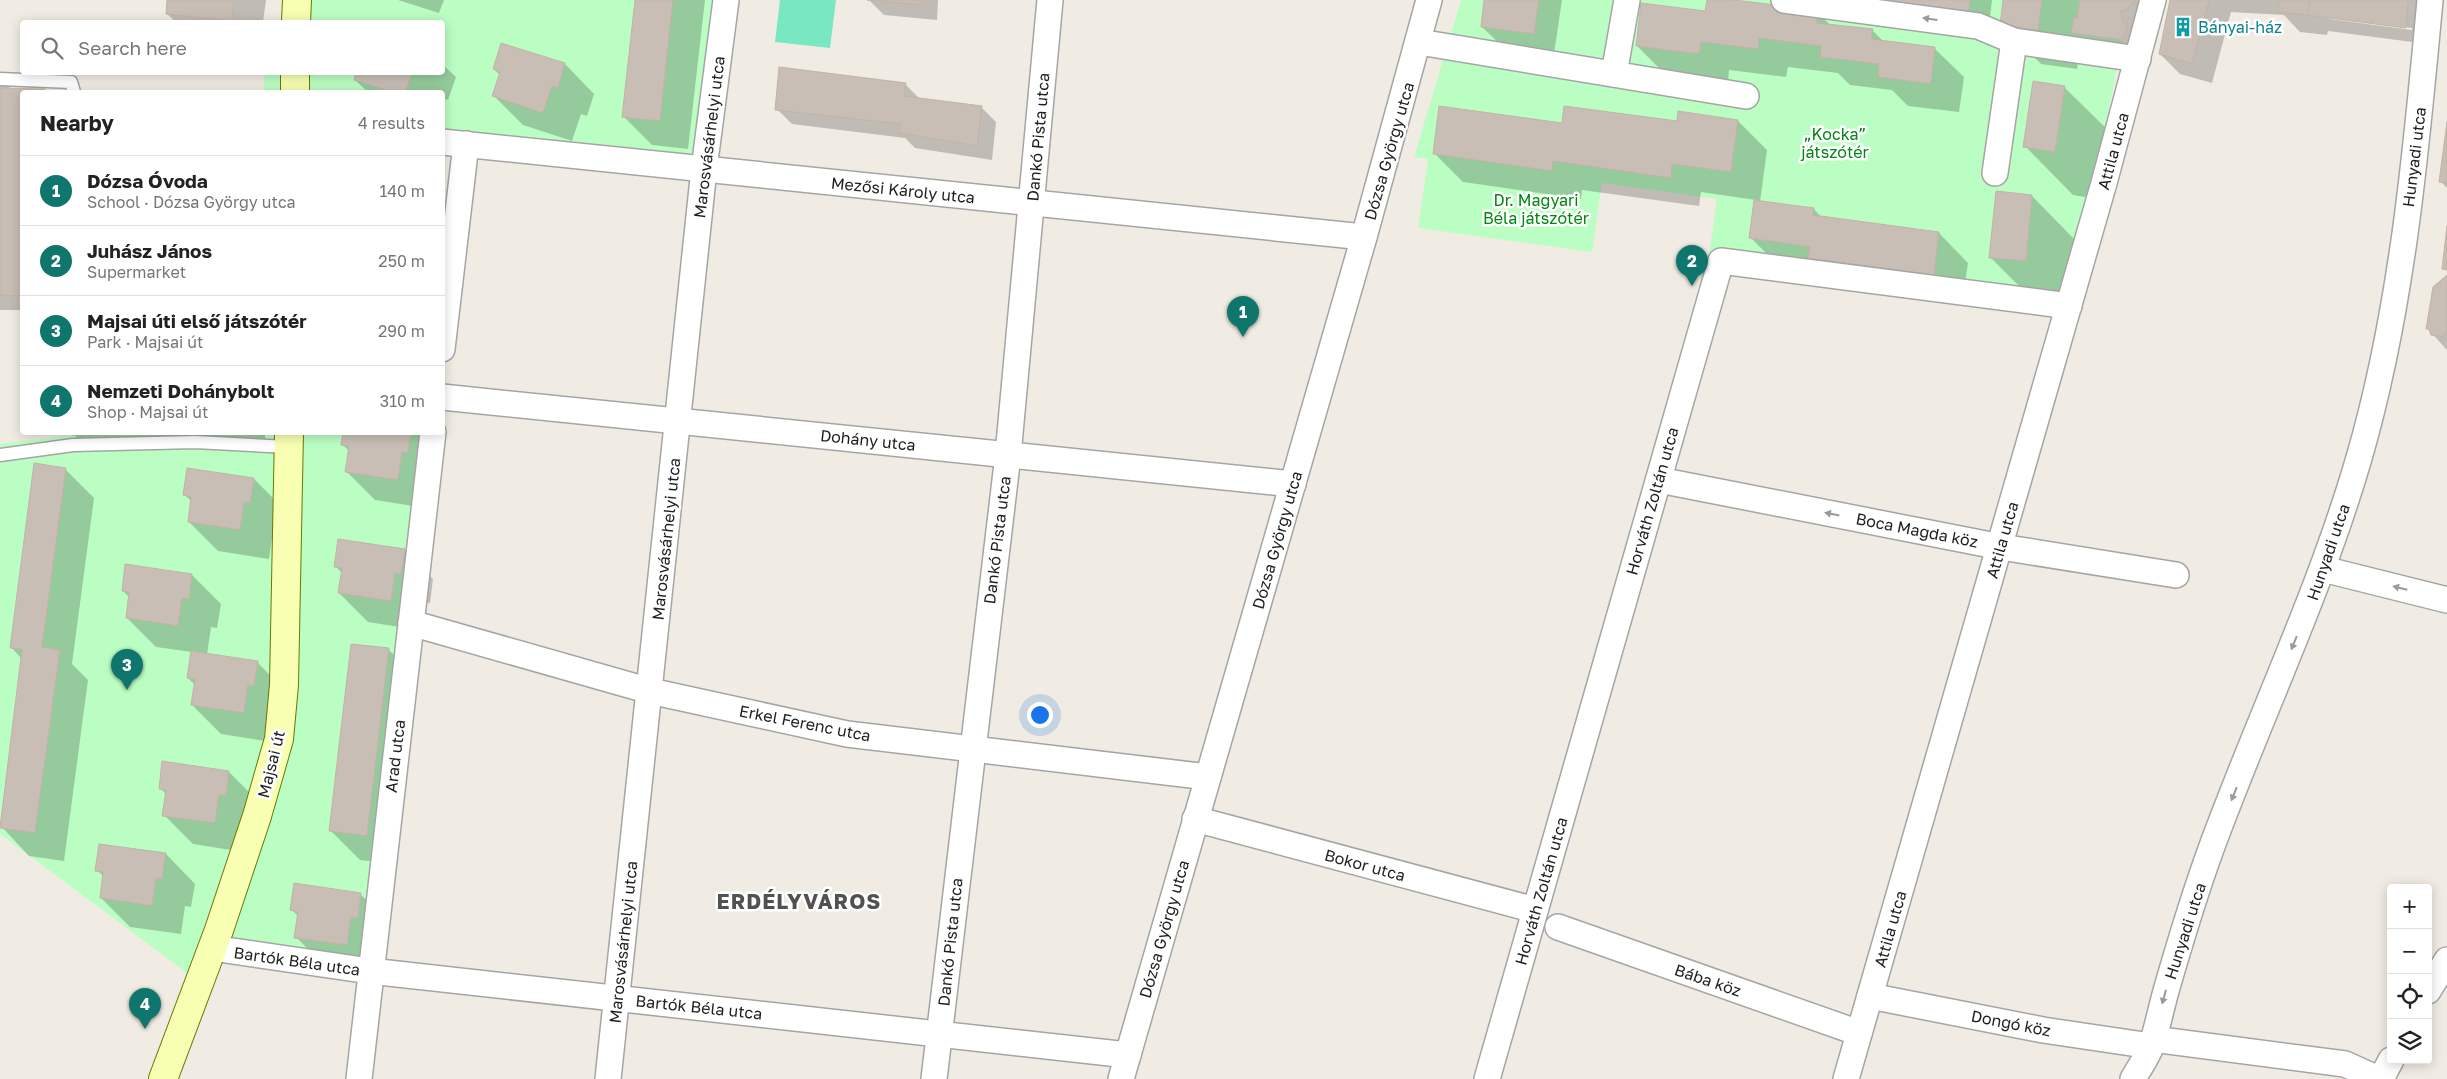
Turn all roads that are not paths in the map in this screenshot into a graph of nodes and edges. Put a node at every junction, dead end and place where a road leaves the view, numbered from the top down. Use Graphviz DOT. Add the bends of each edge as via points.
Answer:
graph roads {
  1 [pos="297,0"];
  2 [pos="726,0"];
  3 [pos="1050,0"];
  4 [pos="1429,0"];
  5 [pos="1627,0"];
  6 [pos="1784,0"];
  7 [pos="2153,0"];
  8 [pos="2430,0"];
  9 [pos="296,20"];
  10 [pos="2014,41"];
  11 [pos="1419,42"];
  12 [pos="2138,59"];
  13 [pos="1614,74"];
  14 [pos="295,75"];
  15 [pos="0,79"];
  16 [pos="73,90"];
  17 [pos="295,90"];
  18 [pos="1746,96"];
  19 [pos="454,143"];
  20 [pos="704,169"];
  21 [pos="1995,173"];
  22 [pos="1032,203"];
  23 [pos="1364,237"];
  24 [pos="445,298"];
  25 [pos="2069,306"];
  26 [pos="445,397"];
  27 [pos="678,421"];
  28 [pos="433,435"];
  29 [pos="289,440"];
  30 [pos="0,455"];
  31 [pos="1008,455"];
  32 [pos="1659,480"];
  33 [pos="1293,484"];
  34 [pos="2000,547"];
  35 [pos="2323,569"];
  36 [pos="2176,575"];
  37 [pos="2447,600"];
  38 [pos="411,623"];
  39 [pos="650,691"];
  40 [pos="972,748"];
  41 [pos="1208,777"];
  42 [pos="1195,820"];
  43 [pos="1535,910"];
  44 [pos="1558,927"];
  45 [pos="212,948"];
  46 [pos="2447,960"];
  47 [pos="370,971"];
  48 [pos="2432,984"];
  49 [pos="1870,996"];
  50 [pos="617,998"];
  51 [pos="940,1034"];
  52 [pos="1859,1034"];
  53 [pos="2152,1042"];
  54 [pos="1128,1055"];
  55 [pos="2389,1064"];
  56 [pos="162,1079"];
  57 [pos="359,1079"];
  58 [pos="608,1079"];
  59 [pos="934,1079"];
  60 [pos="1121,1079"];
  61 [pos="1487,1079"];
  62 [pos="1846,1079"];
  63 [pos="2133,1079"];
  64 [pos="2378,1079"];
  65 [pos="2382,1079"];
  1 -- 9 [label="main road"];
  2 -- 20 [label="street, Marosvásárhelyi utca"];
  3 -- 22 [label="street, Dankó Pista utca"];
  4 -- 11 [label="street, Dózsa György utca"];
  5 -- 13 [label="street"];
  10 -- 6 [label="street, one-way" via="1978,26"];
  7 -- 12 [label="street, Attila utca"];
  8 -- 35 [label="street, Hunyadi utca" via="2415,151 2394,303 2379,382 2344,508"];
  10 -- 12 [label="street"];
  10 -- 21 [label="street"];
  11 -- 13 [label="street"];
  11 -- 23 [label="street, Dózsa György utca"];
  12 -- 25 [label="street, Attila utca"];
  13 -- 18 [label="street"];
  14 -- 17 [label="main road"];
  15 -- 16 [label="lane" via="71,82"];
  19 -- 20 [label="street, Mezősi Károly utca"];
  19 -- 24 [label="street"];
  20 -- 22 [label="street, Mezősi Károly utca"];
  20 -- 27 [label="street, Marosvásárhelyi utca"];
  22 -- 23 [label="street, Mezősi Károly utca"];
  22 -- 31 [label="street, Dankó Pista utca"];
  23 -- 33 [label="street, Dózsa György utca"];
  25 -- 32 [label="street, Horváth Zoltán utca" via="1722,261"];
  25 -- 34 [label="street, Attila utca"];
  26 -- 27 [label="street, Dohány utca"];
  27 -- 31 [label="street, Dohány utca"];
  27 -- 39 [label="street, Marosvásárhelyi utca"];
  28 -- 38 [label="street, Arad utca"];
  29 -- 30 [label="lane" via="73,445"];
  29 -- 45 [label="main road, Majsai út" via="284,685 279,740 258,816"];
  31 -- 33 [label="street, Dohány utca"];
  31 -- 40 [label="street, Dankó Pista utca"];
  34 -- 32 [label="street, Boca Magda köz, one-way"];
  32 -- 43 [label="street, Horváth Zoltán utca"];
  33 -- 41 [label="street, Dózsa György utca"];
  34 -- 36 [label="street, Boca Magda köz"];
  34 -- 49 [label="street, Attila utca"];
  37 -- 35 [label="street, one-way"];
  35 -- 53 [label="street, Hunyadi utca, one-way" via="2211,850"];
  38 -- 39 [label="street, Erkel Ferenc utca"];
  38 -- 47 [label="street, Arad utca"];
  39 -- 40 [label="street, Erkel Ferenc utca" via="847,734"];
  39 -- 50 [label="street, Marosvásárhelyi utca"];
  40 -- 41 [label="street, Erkel Ferenc utca"];
  40 -- 51 [label="street, Dankó Pista utca"];
  41 -- 42 [label="street, Dózsa György utca"];
  42 -- 43 [label="street, Bokor utca"];
  42 -- 54 [label="street, Dózsa György utca"];
  43 -- 61 [label="street, Horváth Zoltán utca"];
  44 -- 52 [label="street, Bába köz"];
  45 -- 47 [label="street, Bartók Béla utca"];
  45 -- 56 [label="main road, Majsai út"];
  46 -- 48 [label="street"];
  47 -- 50 [label="street, Bartók Béla utca"];
  47 -- 57 [label="street, Arad utca"];
  49 -- 52 [label="street, Attila utca"];
  49 -- 53 [label="street, Dongó köz" via="2043,1030"];
  50 -- 51 [label="street, Bartók Béla utca"];
  50 -- 58 [label="street, Marosvásárhelyi utca"];
  51 -- 54 [label="street, Bartók Béla utca"];
  51 -- 59 [label="street, Dankó Pista utca"];
  52 -- 62 [label="street, Attila utca"];
  53 -- 63 [label="street, Hunyadi utca"];
  53 -- 64 [label="street, Dongó köz" via="2346,1064"];
  54 -- 60 [label="street, Dózsa György utca"];
  55 -- 65 [label="street"];
}
